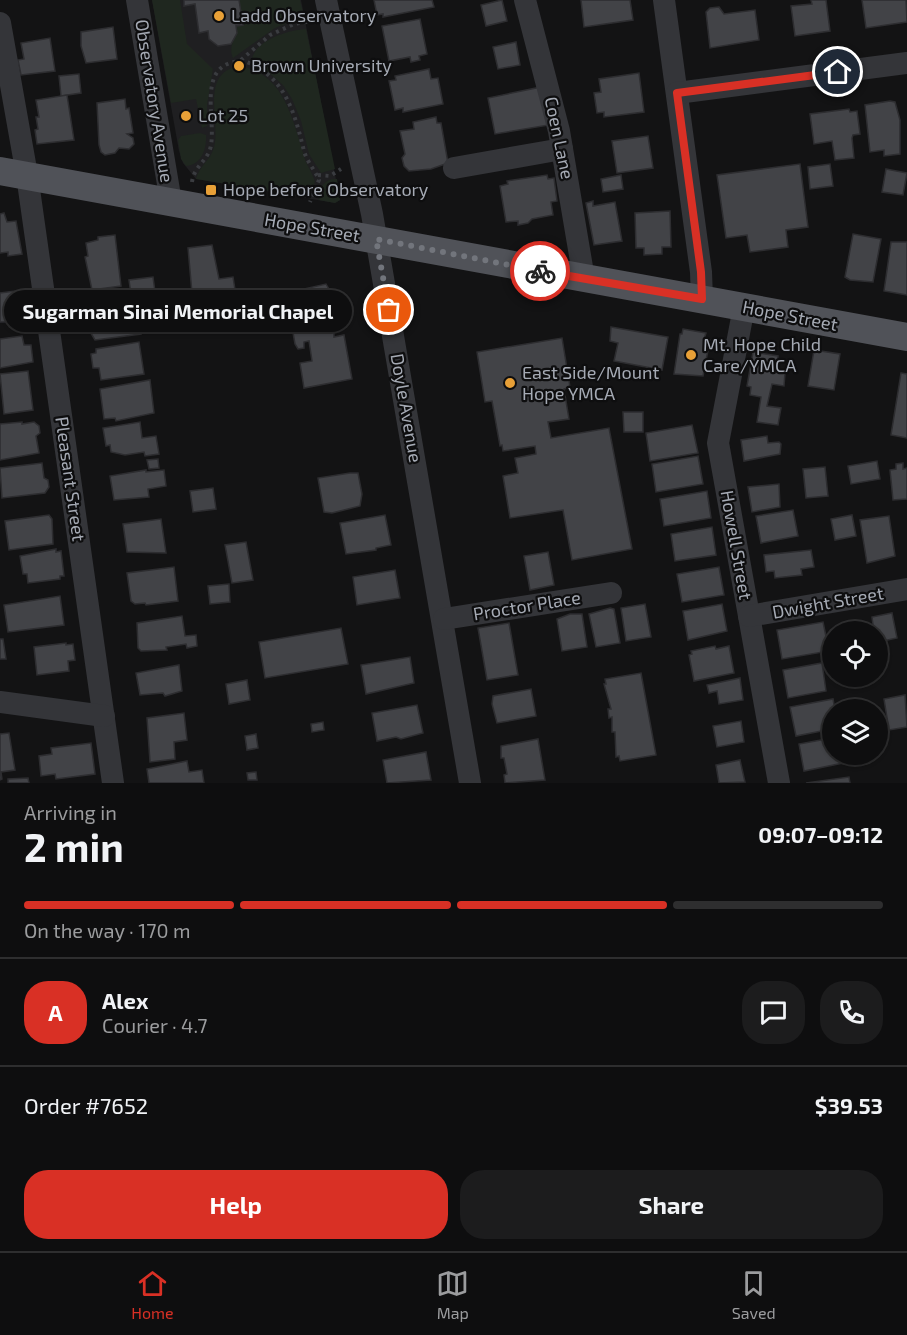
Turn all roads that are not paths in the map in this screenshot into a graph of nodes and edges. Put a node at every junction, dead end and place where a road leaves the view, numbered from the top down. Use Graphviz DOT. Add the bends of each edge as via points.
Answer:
graph roads {
  1 [pos="137,0"];
  2 [pos="326,0"];
  3 [pos="525,0"];
  4 [pos="664,0"];
  5 [pos="0,23"];
  6 [pos="907,63"];
  7 [pos="677,93"];
  8 [pos="562,149"];
  9 [pos="454,168"];
  10 [pos="13,173"];
  11 [pos="171,202"];
  12 [pos="376,239"];
  13 [pos="584,279"];
  14 [pos="702,299"];
  15 [pos="744,307"];
  16 [pos="907,337"];
  17 [pos="907,589"];
  18 [pos="611,593"];
  19 [pos="749,616"];
  20 [pos="444,619"];
  21 [pos="0,702"];
  22 [pos="104,716"];
  23 [pos="114,783"];
  24 [pos="470,783"];
  25 [pos="779,783"];
  1 -- 11 [label="street, Observatory Avenue"];
  2 -- 12 [label="street, Doyle Avenue"];
  3 -- 8 [label="street, Coen Lane"];
  4 -- 7 [label="street"];
  5 -- 10 [label="street, Pleasant Street"];
  6 -- 7 [label="street"];
  7 -- 14 [label="street"];
  8 -- 9 [label="street"];
  8 -- 13 [label="street, Coen Lane"];
  10 -- 11 [label="main road, Hope Street"];
  10 -- 22 [label="street, Pleasant Street"];
  11 -- 12 [label="main road, Hope Street"];
  12 -- 13 [label="main road, Hope Street"];
  12 -- 20 [label="street, Doyle Avenue"];
  13 -- 14 [label="main road, Hope Street"];
  14 -- 15 [label="main road, Hope Street"];
  15 -- 16 [label="main road, Hope Street"];
  15 -- 19 [label="street, Howell Street" via="718,443"];
  17 -- 19 [label="street, Dwight Street"];
  18 -- 20 [label="street, Proctor Place"];
  19 -- 25 [label="street, Howell Street"];
  20 -- 24 [label="street, Doyle Avenue"];
  21 -- 22 [label="street"];
  22 -- 23 [label="street, Pleasant Street"];
}
